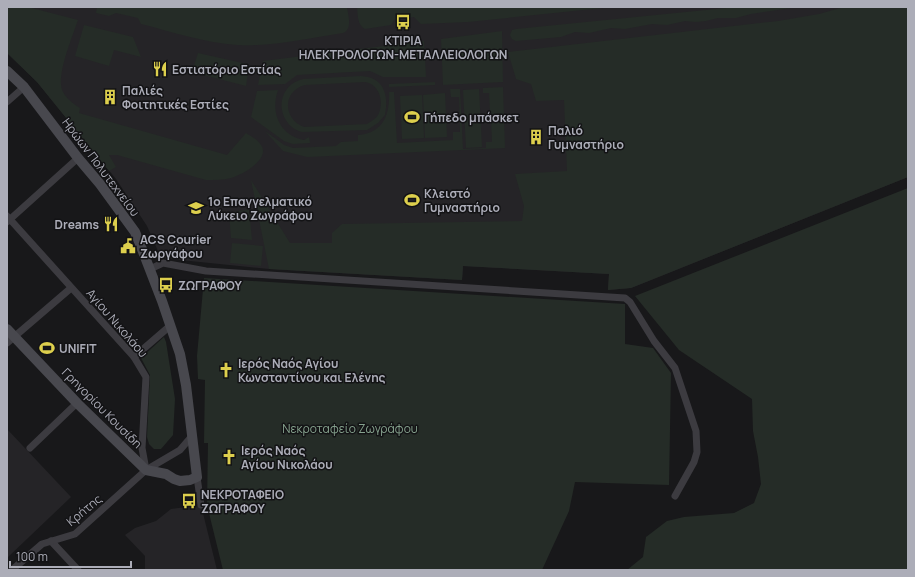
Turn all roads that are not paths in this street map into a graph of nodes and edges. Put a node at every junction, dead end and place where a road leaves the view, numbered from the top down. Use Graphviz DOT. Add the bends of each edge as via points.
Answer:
graph roads {
  1 [pos="7,71"];
  2 [pos="24,87"];
  3 [pos="7,102"];
  4 [pos="78,158"];
  5 [pos="8,219"];
  6 [pos="150,269"];
  7 [pos="71,288"];
  8 [pos="171,325"];
  9 [pos="7,329"];
  10 [pos="10,340"];
  11 [pos="134,357"];
  12 [pos="77,403"];
  13 [pos="192,436"];
  14 [pos="30,448"];
  15 [pos="146,470"];
  16 [pos="197,477"];
  17 [pos="675,496"];
  18 [pos="201,505"];
  19 [pos="51,541"];
  20 [pos="12,570"];
  21 [pos="78,570"];
  1 -- 2 [label="street, Ηρώων Πολυτεχνείου"];
  2 -- 3 [label="street"];
  2 -- 4 [label="street, Ηρώων Πολυτεχνείου"];
  4 -- 5 [label="street"];
  4 -- 6 [label="street, Ηρώων Πολυτεχνείου" via="135,232"];
  5 -- 7 [label="street, Αγίου Νικολάου"];
  6 -- 8 [label="street, Ηρώων Πολυτεχνείου"];
  6 -- 17 [label="street" via="163,263 206,271 625,298 675,368 696,431 698,452"];
  7 -- 10 [label="street"];
  7 -- 11 [label="street, Αγίου Νικολάου"];
  8 -- 11 [label="street"];
  8 -- 13 [label="street, Ηρώων Πολυτεχνείου" via="186,385"];
  9 -- 10 [label="street, Γρηγορίου Κουσίδη"];
  10 -- 12 [label="street, Γρηγορίου Κουσίδη"];
  11 -- 15 [label="street, Αγίου Νικολάου" via="146,378 142,448"];
  12 -- 14 [label="street"];
  12 -- 15 [label="street, Γρηγορίου Κουσίδη"];
  13 -- 15 [label="street" via="180,450"];
  13 -- 16 [label="street, Ηρώων Πολυτεχνείου"];
  15 -- 16 [label="street" via="166,474 180,481"];
  15 -- 19 [label="street, Κρήτης" via="75,534"];
  16 -- 18 [label="street"];
  19 -- 20 [label="street, Κρήτης" via="42,544"];
  19 -- 21 [label="street"];
}
